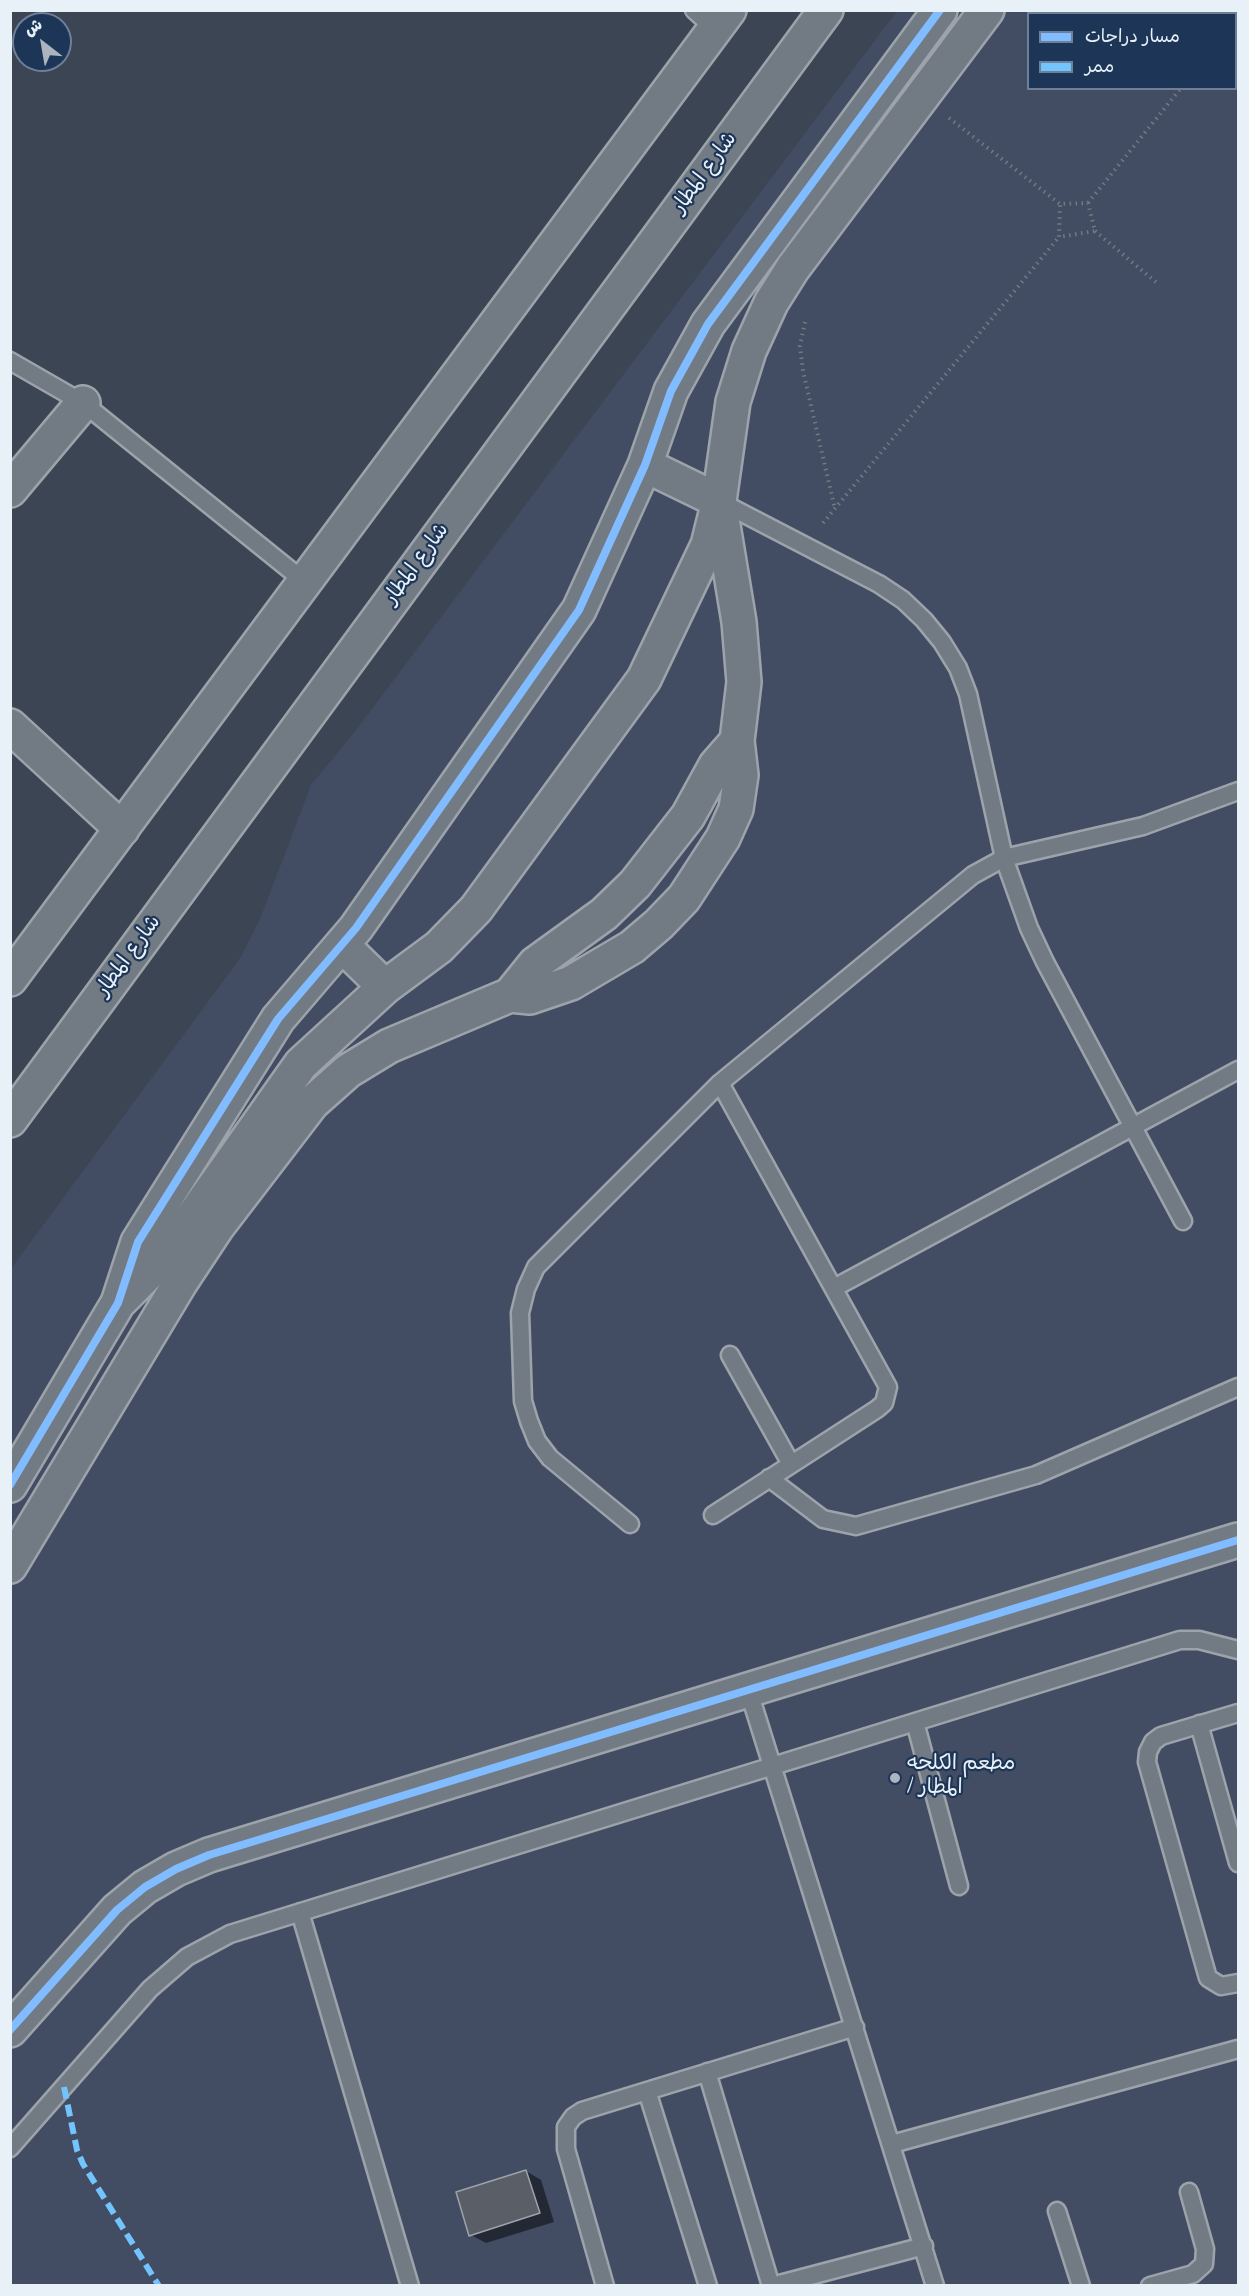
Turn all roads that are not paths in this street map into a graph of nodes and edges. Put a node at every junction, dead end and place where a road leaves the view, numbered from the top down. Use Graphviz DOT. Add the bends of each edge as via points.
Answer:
graph roads {
  1 [pos="826,10"];
  2 [pos="940,10"];
  3 [pos="987,10"];
  4 [pos="712,17"];
  5 [pos="10,361"];
  6 [pos="83,403"];
  7 [pos="645,465"];
  8 [pos="10,490"];
  9 [pos="719,501"];
  10 [pos="305,582"];
  11 [pos="10,726"];
  12 [pos="737,741"];
  13 [pos="1239,791"];
  14 [pos="122,829"];
  15 [pos="1004,858"];
  16 [pos="342,945"];
  17 [pos="10,979"];
  18 [pos="385,987"];
  19 [pos="510,995"];
  20 [pos="1239,1070"];
  21 [pos="720,1083"];
  22 [pos="10,1120"];
  23 [pos="1132,1128"];
  24 [pos="1183,1221"];
  25 [pos="834,1288"];
  26 [pos="118,1303"];
  27 [pos="730,1355"];
  28 [pos="1239,1387"];
  29 [pos="791,1464"];
  30 [pos="769,1478"];
  31 [pos="10,1485"];
  32 [pos="713,1515"];
  33 [pos="630,1524"];
  34 [pos="1239,1540"];
  35 [pos="10,1566"];
  36 [pos="1239,1650"];
  37 [pos="748,1689"];
  38 [pos="1239,1713"];
  39 [pos="915,1722"];
  40 [pos="1199,1724"];
  41 [pos="773,1767"];
  42 [pos="1239,1863"];
  43 [pos="959,1886"];
  44 [pos="300,1912"];
  45 [pos="1239,1983"];
  46 [pos="855,2027"];
  47 [pos="10,2030"];
  48 [pos="1239,2049"];
  49 [pos="706,2072"];
  50 [pos="647,2091"];
  51 [pos="892,2144"];
  52 [pos="10,2148"];
  53 [pos="1189,2193"];
  54 [pos="1057,2211"];
  55 [pos="924,2246"];
  56 [pos="410,2286"];
  57 [pos="605,2286"];
  58 [pos="708,2286"];
  59 [pos="771,2286"];
  60 [pos="936,2286"];
  61 [pos="1081,2286"];
  62 [pos="1150,2286"];
  1 -- 22 [label="street, شارع المطار"];
  2 -- 7 [label="street" via="719,308 671,391"];
  3 -- 9 [label="street" via="793,268 771,303 749,351 733,402"];
  4 -- 10 [label="street"];
  5 -- 6 [label="lane"];
  6 -- 8 [label="street"];
  6 -- 10 [label="lane"];
  7 -- 9 [label="street"];
  7 -- 16 [label="street" via="579,610"];
  9 -- 12 [label="street" via="743,652 744,682"];
  9 -- 15 [label="lane" via="879,584 903,600 942,642 968,694"];
  9 -- 18 [label="street" via="708,545 644,679 476,909 439,947"];
  10 -- 14 [label="street"];
  11 -- 14 [label="street"];
  12 -- 19 [label="street" via="716,765 688,816 635,884 604,914 535,964"];
  12 -- 19 [label="street" via="741,775 736,809 723,838 684,898 632,947 571,983 530,997"];
  13 -- 15 [label="lane" via="1143,826"];
  14 -- 17 [label="street"];
  15 -- 21 [label="lane" via="974,875"];
  15 -- 23 [label="lane" via="1045,962"];
  16 -- 18 [label="street"];
  16 -- 26 [label="street" via="278,1019 138,1242"];
  18 -- 26 [label="street" via="301,1064 165,1256"];
  19 -- 35 [label="street" via="389,1046 348,1071 307,1109 217,1227 180,1283"];
  20 -- 23 [label="lane"];
  21 -- 25 [label="lane"];
  21 -- 33 [label="lane" via="536,1267 520,1313 523,1401 537,1441 565,1472"];
  23 -- 24 [label="lane"];
  23 -- 25 [label="lane"];
  25 -- 29 [label="lane" via="885,1380 887,1396 878,1409"];
  26 -- 31 [label="street"];
  27 -- 29 [label="lane"];
  28 -- 30 [label="lane" via="1036,1475 856,1526 823,1519"];
  29 -- 30 [label="lane"];
  30 -- 32 [label="lane"];
  34 -- 37 [label="street"];
  36 -- 39 [label="lane" via="1199,1640 1180,1640"];
  37 -- 41 [label="lane"];
  37 -- 47 [label="street" via="231,1848 176,1869 117,1910"];
  38 -- 40 [label="lane"];
  39 -- 41 [label="lane"];
  39 -- 43 [label="lane"];
  40 -- 42 [label="lane"];
  40 -- 45 [label="lane" via="1161,1736 1153,1742 1147,1762 1208,1978 1221,1986"];
  41 -- 44 [label="lane"];
  41 -- 46 [label="lane"];
  44 -- 52 [label="lane" via="230,1934 168,1972"];
  44 -- 56 [label="lane"];
  46 -- 49 [label="lane"];
  46 -- 51 [label="lane"];
  48 -- 51 [label="lane"];
  49 -- 50 [label="lane"];
  49 -- 59 [label="lane"];
  50 -- 57 [label="lane" via="582,2111 567,2127 566,2149"];
  50 -- 58 [label="lane"];
  51 -- 55 [label="lane"];
  53 -- 62 [label="lane" via="1206,2257 1204,2264 1193,2274"];
  54 -- 61 [label="lane"];
  55 -- 59 [label="lane"];
  55 -- 60 [label="lane"];
}
